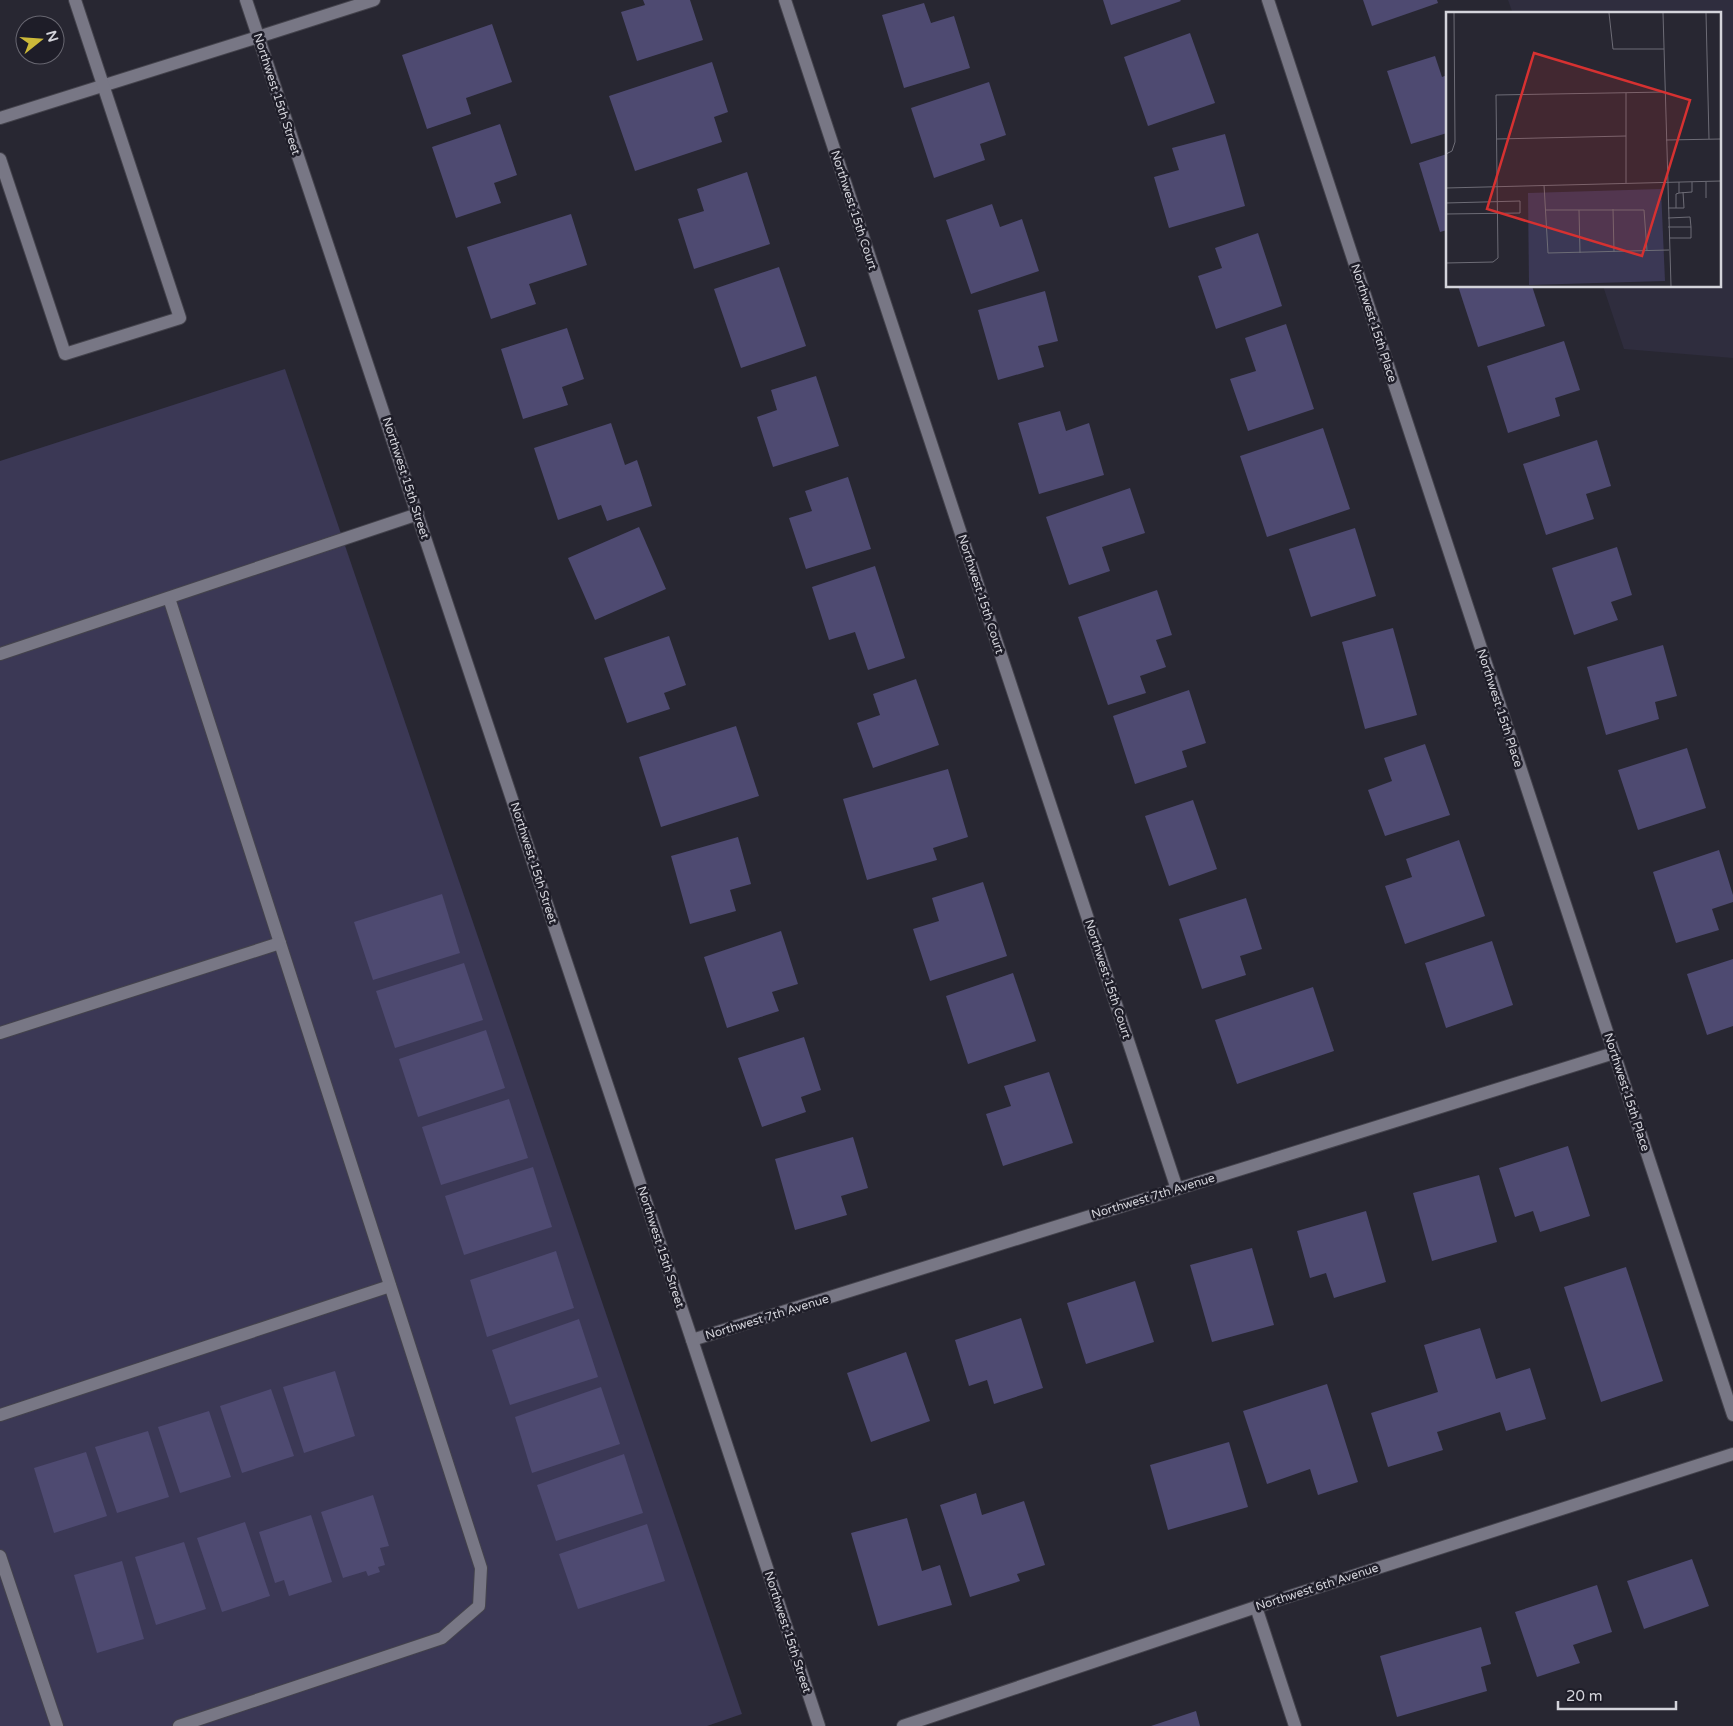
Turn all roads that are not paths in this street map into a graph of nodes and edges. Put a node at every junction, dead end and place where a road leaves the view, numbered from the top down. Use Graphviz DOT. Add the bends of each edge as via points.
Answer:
graph roads {
  1 [pos="76,0"];
  2 [pos="246,0"];
  3 [pos="374,0"];
  4 [pos="785,0"];
  5 [pos="1268,0"];
  6 [pos="258,37"];
  7 [pos="103,85"];
  8 [pos="0,118"];
  9 [pos="0,160"];
  10 [pos="418,514"];
  11 [pos="169,598"];
  12 [pos="0,654"];
  13 [pos="280,943"];
  14 [pos="0,1033"];
  15 [pos="1614,1053"];
  16 [pos="1177,1189"];
  17 [pos="390,1286"];
  18 [pos="692,1340"];
  19 [pos="0,1415"];
  20 [pos="1733,1415"];
  21 [pos="1733,1454"];
  22 [pos="0,1556"];
  23 [pos="1256,1607"];
  24 [pos="58,1726"];
  25 [pos="178,1726"];
  26 [pos="819,1726"];
  27 [pos="903,1726"];
  28 [pos="1296,1726"];
  1 -- 7 [label="street"];
  2 -- 6 [label="street, Northwest 15th Street"];
  3 -- 6 [label="street"];
  4 -- 16 [label="street, Northwest 15th Court"];
  5 -- 15 [label="street, Northwest 15th Place"];
  6 -- 7 [label="street"];
  6 -- 10 [label="street, Northwest 15th Street"];
  7 -- 8 [label="street"];
  7 -- 9 [label="street" via="180,318 65,354"];
  10 -- 11 [label="street"];
  10 -- 18 [label="street, Northwest 15th Street"];
  11 -- 12 [label="street"];
  11 -- 13 [label="street"];
  13 -- 14 [label="street"];
  13 -- 17 [label="street"];
  15 -- 16 [label="street, Northwest 7th Avenue"];
  15 -- 20 [label="street, Northwest 15th Place"];
  16 -- 18 [label="street, Northwest 7th Avenue"];
  17 -- 19 [label="street"];
  17 -- 25 [label="street" via="481,1568 479,1606 442,1638"];
  18 -- 26 [label="street, Northwest 15th Street"];
  21 -- 23 [label="street, Northwest 6th Avenue"];
  22 -- 24 [label="street"];
  23 -- 27 [label="street, Northwest 6th Avenue"];
  23 -- 28 [label="street"];
}
